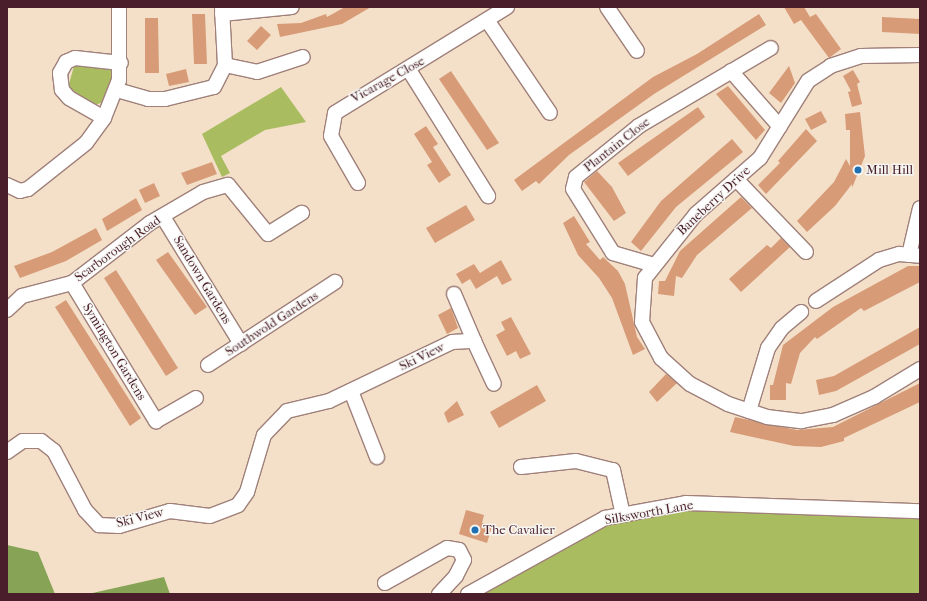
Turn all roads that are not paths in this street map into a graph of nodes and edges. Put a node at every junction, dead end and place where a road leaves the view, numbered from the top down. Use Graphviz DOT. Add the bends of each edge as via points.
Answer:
graph roads {
  1 [pos="119,7"];
  2 [pos="292,7"];
  3 [pos="507,7"];
  4 [pos="607,7"];
  5 [pos="222,11"];
  6 [pos="487,20"];
  7 [pos="771,48"];
  8 [pos="637,51"];
  9 [pos="920,55"];
  10 [pos="303,57"];
  11 [pos="121,63"];
  12 [pos="225,65"];
  13 [pos="409,70"];
  14 [pos="731,71"];
  15 [pos="117,90"];
  16 [pos="550,113"];
  17 [pos="104,118"];
  18 [pos="780,127"];
  19 [pos="736,180"];
  20 [pos="358,182"];
  21 [pos="9,187"];
  22 [pos="488,196"];
  23 [pos="920,208"];
  24 [pos="302,213"];
  25 [pos="163,217"];
  26 [pos="806,252"];
  27 [pos="915,255"];
  28 [pos="654,265"];
  29 [pos="335,282"];
  30 [pos="72,283"];
  31 [pos="454,294"];
  32 [pos="816,301"];
  33 [pos="7,310"];
  34 [pos="801,312"];
  35 [pos="474,341"];
  36 [pos="241,344"];
  37 [pos="208,365"];
  38 [pos="920,369"];
  39 [pos="494,384"];
  40 [pos="351,391"];
  41 [pos="196,398"];
  42 [pos="749,411"];
  43 [pos="7,452"];
  44 [pos="377,457"];
  45 [pos="521,467"];
  46 [pos="920,511"];
  47 [pos="623,515"];
  48 [pos="385,583"];
  49 [pos="439,594"];
  50 [pos="468,594"];
  1 -- 11 [label="street"];
  2 -- 5 [label="street"];
  3 -- 6 [label="street, Vicarage Close"];
  4 -- 8 [label="street"];
  5 -- 12 [label="street"];
  6 -- 13 [label="street, Vicarage Close"];
  6 -- 16 [label="street"];
  7 -- 14 [label="street, Plantain Close"];
  9 -- 18 [label="street, Baneberry Drive" via="860,56 831,66 808,81"];
  10 -- 12 [label="street" via="257,72"];
  11 -- 15 [label="street"];
  11 -- 17 [label="street" via="75,58 66,62 60,73 62,90 70,98"];
  12 -- 15 [label="street" via="214,87 193,93 148,99"];
  13 -- 20 [label="street, Vicarage Close" via="335,113 331,136"];
  13 -- 22 [label="street"];
  14 -- 18 [label="street"];
  14 -- 28 [label="street, Plantain Close" via="640,126 576,177 572,189 612,253"];
  15 -- 17 [label="street"];
  17 -- 21 [label="street" via="86,143 28,189"];
  18 -- 19 [label="street, Baneberry Drive" via="760,158"];
  19 -- 26 [label="street"];
  19 -- 28 [label="street, Baneberry Drive" via="696,214"];
  23 -- 27 [label="street"];
  24 -- 25 [label="street, Scarborough Road" via="268,234 228,185 204,192"];
  25 -- 30 [label="street, Scarborough Road"];
  25 -- 36 [label="street, Sandown Gardens"];
  27 -- 32 [label="street" via="879,260"];
  28 -- 42 [label="street, Baneberry Drive" via="645,278 642,322 661,358 690,384"];
  29 -- 36 [label="street, Southwold Gardens"];
  30 -- 33 [label="street, Scarborough Road" via="22,296"];
  30 -- 41 [label="street, Symington Gardens" via="156,420"];
  31 -- 35 [label="street"];
  34 -- 42 [label="street" via="782,328 761,367"];
  35 -- 39 [label="street"];
  35 -- 40 [label="street, Ski View" via="452,342"];
  36 -- 37 [label="street, Southwold Gardens"];
  38 -- 42 [label="street, Baneberry Drive" via="874,397 833,415 802,421"];
  40 -- 43 [label="street, Ski View" via="329,401 287,411 264,435 247,492 238,505 210,516 170,511 119,526 99,525 85,510 54,451 41,441 23,441"];
  40 -- 44 [label="street"];
  45 -- 47 [label="street" via="576,461 613,470"];
  46 -- 47 [label="street, Silksworth Lane" via="686,503"];
  47 -- 50 [label="street, Silksworth Lane" via="605,518"];
  48 -- 49 [label="street" via="446,548 459,550 464,560 456,576"];
}
